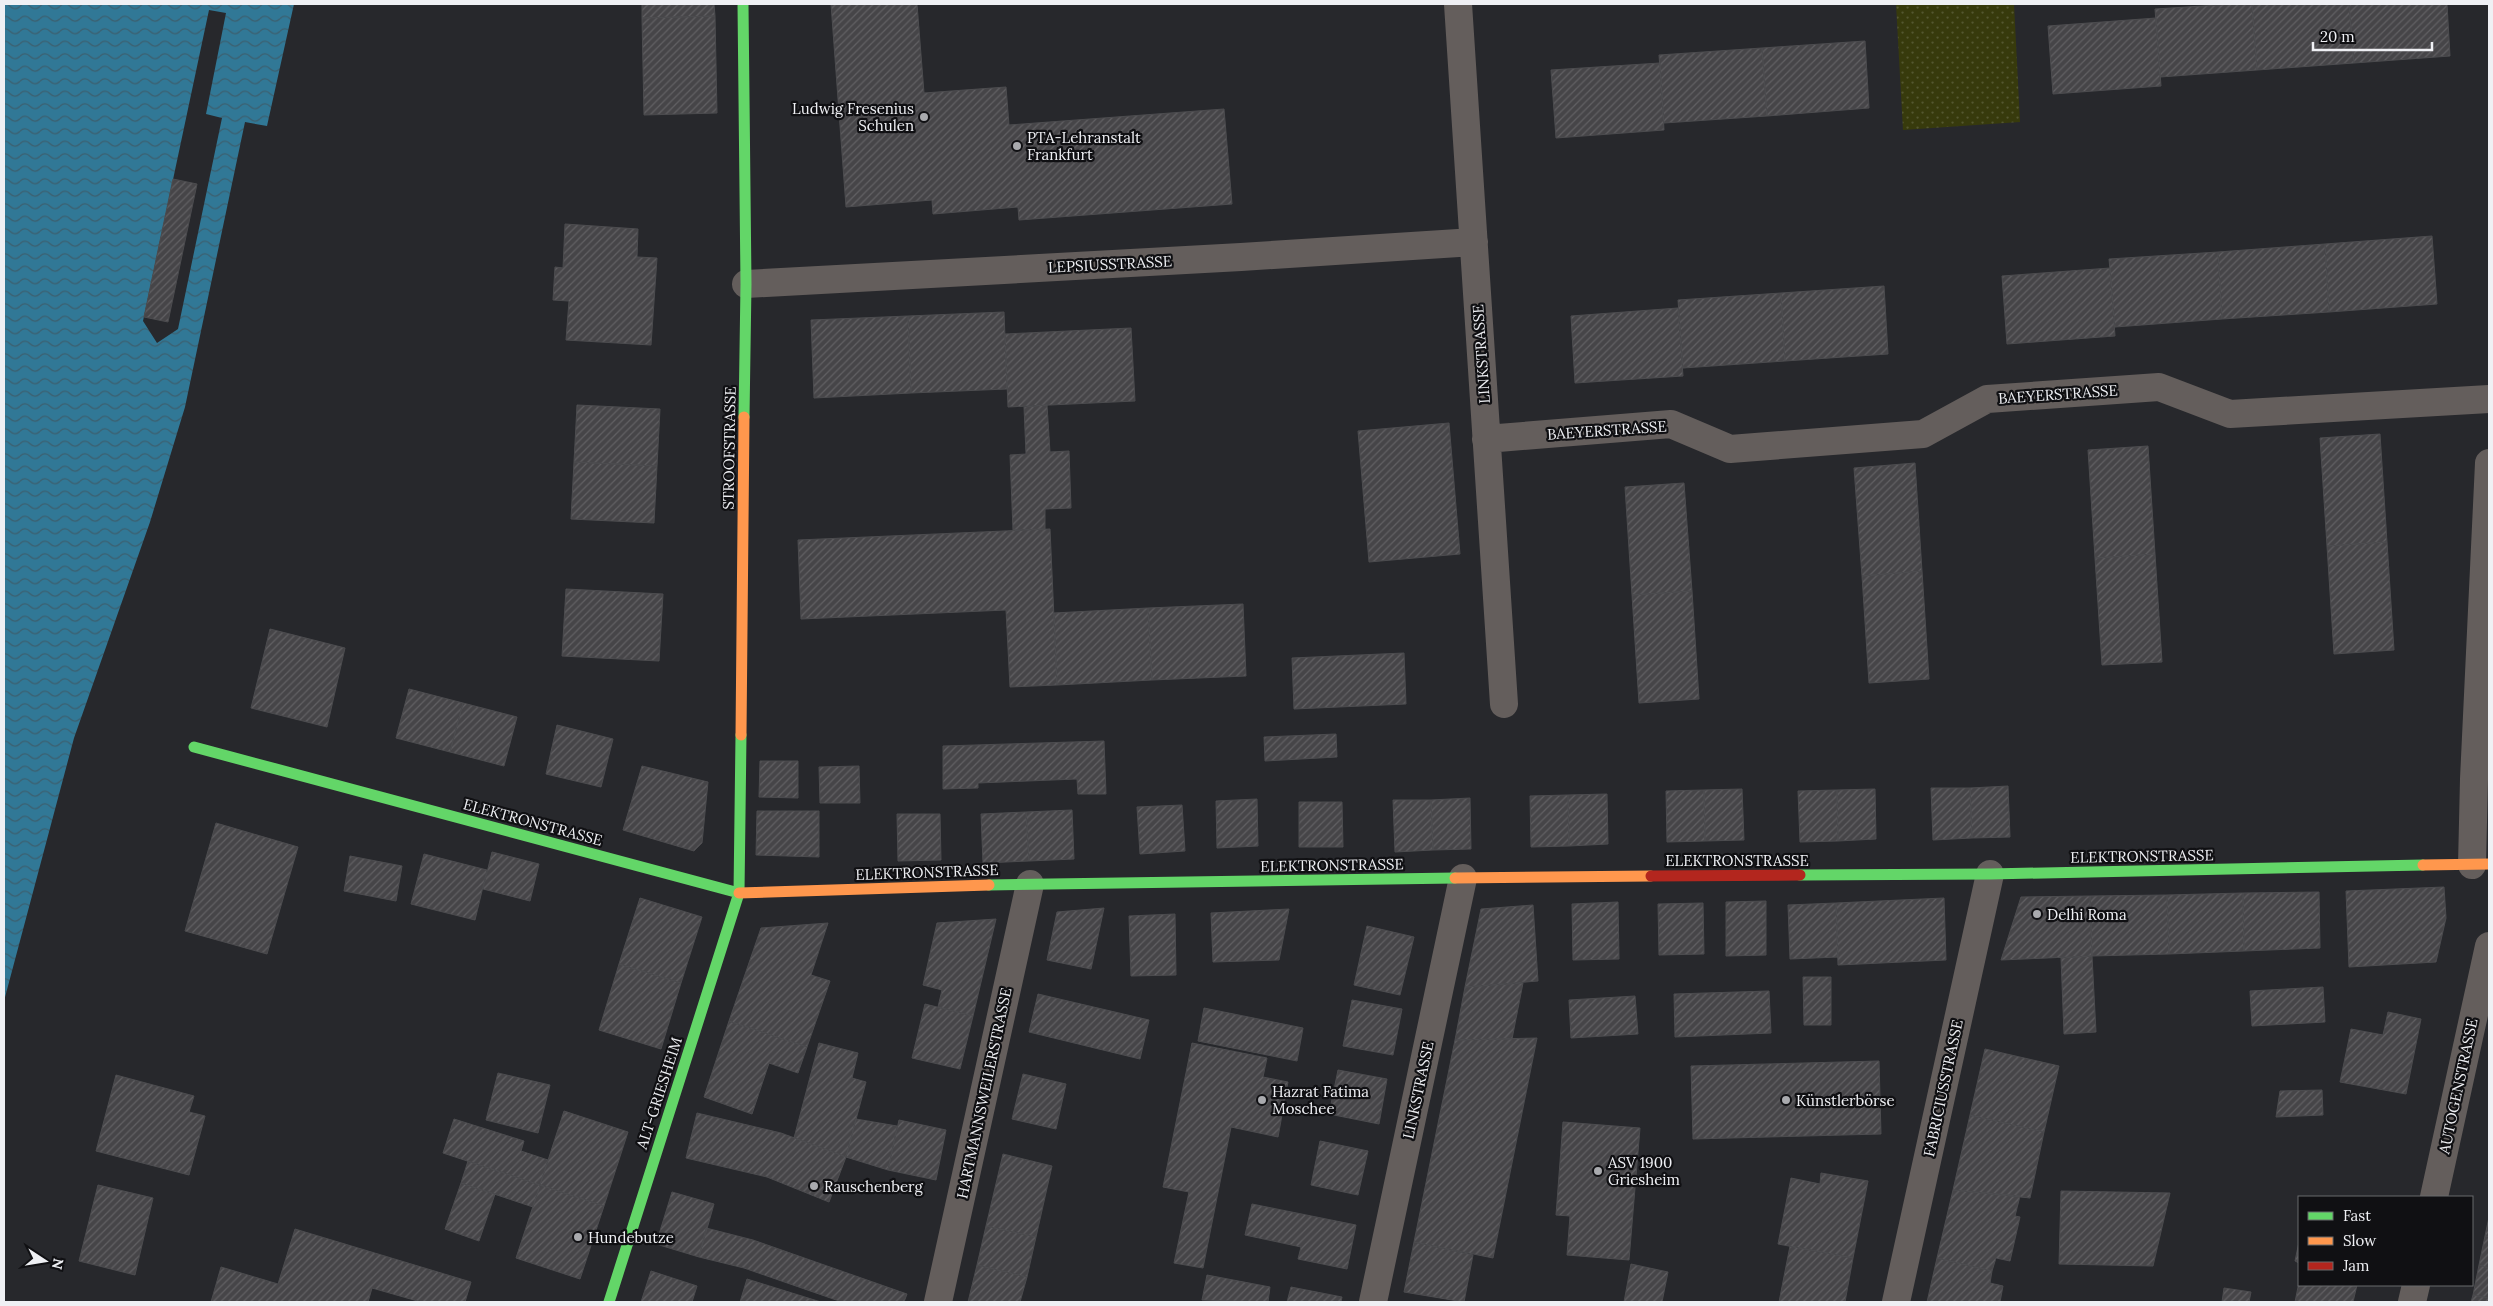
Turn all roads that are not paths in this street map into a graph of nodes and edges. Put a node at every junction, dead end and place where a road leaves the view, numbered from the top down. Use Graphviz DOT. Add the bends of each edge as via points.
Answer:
graph roads {
  1 [pos="743,4"];
  2 [pos="1458,4"];
  3 [pos="1474,242"];
  4 [pos="746,284"];
  5 [pos="2489,399"];
  6 [pos="1486,439"];
  7 [pos="2489,463"];
  8 [pos="1504,704"];
  9 [pos="194,747"];
  10 [pos="2481,864"];
  11 [pos="1990,874"];
  12 [pos="1463,878"];
  13 [pos="1030,884"];
  14 [pos="739,893"];
  15 [pos="2489,946"];
  16 [pos="2434,1196"];
  17 [pos="2416,1286"];
  18 [pos="609,1302"];
  19 [pos="938,1302"];
  20 [pos="1373,1302"];
  21 [pos="1896,1302"];
  22 [pos="2412,1302"];
  1 -- 4 [label="street, STROOFSTRASSE"];
  2 -- 3 [label="street, LINKSTRASSE"];
  3 -- 4 [label="street, LEPSIUSSTRASSE"];
  3 -- 6 [label="street, LINKSTRASSE"];
  4 -- 14 [label="street, STROOFSTRASSE"];
  5 -- 6 [label="street, BAEYERSTRASSE" via="2230,414 2159,387 1987,399 1923,434 1730,449 1671,424"];
  6 -- 8 [label="street, LINKSTRASSE"];
  7 -- 10 [label="street" via="2474,769"];
  9 -- 14 [label="street, ELEKTRONSTRASSE"];
  10 -- 11 [label="street, ELEKTRONSTRASSE"];
  11 -- 12 [label="street, ELEKTRONSTRASSE"];
  11 -- 21 [label="street, FABRICIUSSTRASSE"];
  12 -- 13 [label="street, ELEKTRONSTRASSE"];
  12 -- 20 [label="street, LINKSTRASSE"];
  13 -- 14 [label="street, ELEKTRONSTRASSE"];
  13 -- 19 [label="street, HARTMANNSWEILERSTRASSE"];
  14 -- 18 [label="street, ALT-GRIESHEIM"];
  15 -- 16 [label="street, AUTOGENSTRASSE"];
  17 -- 22 [label="street"];
}
